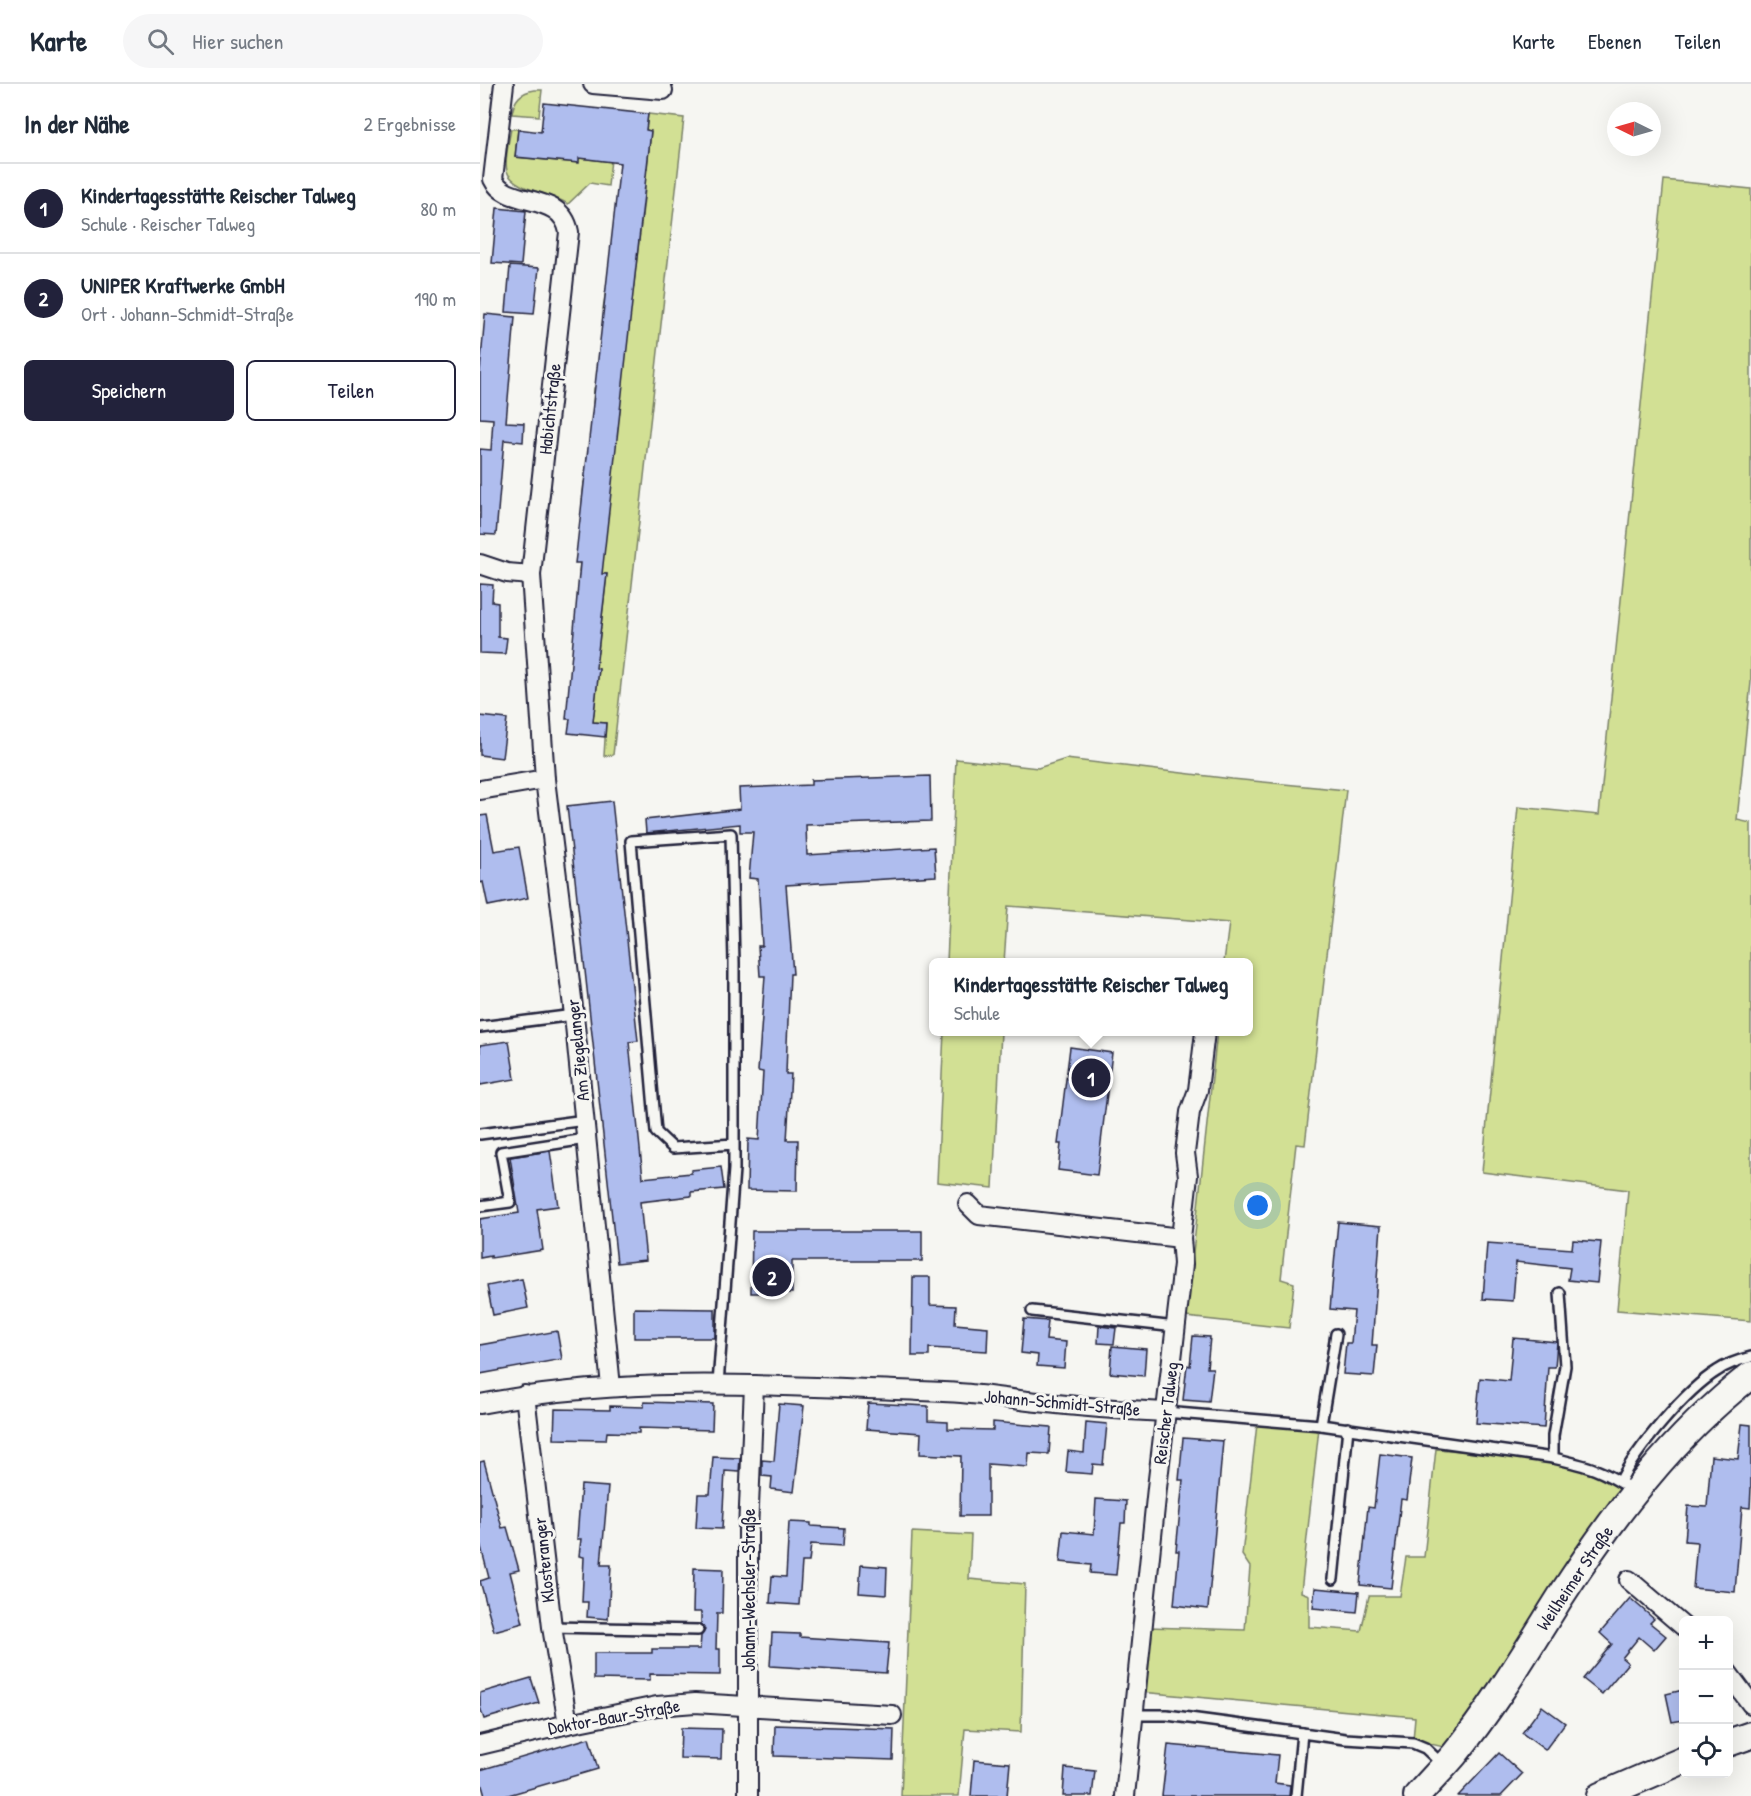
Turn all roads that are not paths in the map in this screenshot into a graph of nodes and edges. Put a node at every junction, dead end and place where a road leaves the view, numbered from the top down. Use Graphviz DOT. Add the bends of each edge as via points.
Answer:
graph roads {
  1 [pos="504,84"];
  2 [pos="593,84"];
  3 [pos="663,90"];
  4 [pos="487,180"];
  5 [pos="480,564"];
  6 [pos="531,575"];
  7 [pos="545,779"];
  8 [pos="480,790"];
  9 [pos="574,1015"];
  10 [pos="480,1027"];
  11 [pos="1205,1036"];
  12 [pos="585,1120"];
  13 [pos="480,1134"];
  14 [pos="586,1139"];
  15 [pos="734,1144"];
  16 [pos="968,1204"];
  17 [pos="480,1206"];
  18 [pos="1181,1238"];
  19 [pos="1560,1293"];
  20 [pos="1032,1311"];
  21 [pos="1176,1327"];
  22 [pos="1336,1334"];
  23 [pos="1751,1358"];
  24 [pos="1751,1375"];
  25 [pos="718,1384"];
  26 [pos="754,1384"];
  27 [pos="611,1387"];
  28 [pos="525,1395"];
  29 [pos="480,1404"];
  30 [pos="1166,1412"];
  31 [pos="1321,1425"];
  32 [pos="1348,1428"];
  33 [pos="1553,1458"];
  34 [pos="1627,1487"];
  35 [pos="1333,1579"];
  36 [pos="1629,1580"];
  37 [pos="1679,1624"];
  38 [pos="552,1627"];
  39 [pos="698,1630"];
  40 [pos="1733,1680"];
  41 [pos="1751,1704"];
  42 [pos="750,1707"];
  43 [pos="892,1715"];
  44 [pos="1134,1715"];
  45 [pos="568,1724"];
  46 [pos="1302,1733"];
  47 [pos="1751,1735"];
  48 [pos="1733,1741"];
  49 [pos="480,1745"];
  50 [pos="1679,1762"];
  51 [pos="1444,1766"];
  52 [pos="748,1796"];
  53 [pos="1125,1796"];
  54 [pos="1296,1796"];
  55 [pos="1417,1796"];
  56 [pos="1600,1796"];
  1 -- 4 [label="street, Habichtstraße"];
  2 -- 3 [label="street"];
  4 -- 6 [label="street, Habichtstraße" via="559,213 568,232"];
  5 -- 6 [label="street" via="507,573"];
  6 -- 7 [label="street, Habichtstraße"];
  7 -- 8 [label="street"];
  7 -- 9 [label="street, Am Ziegelanger"];
  9 -- 10 [label="lane"];
  9 -- 12 [label="street, Am Ziegelanger"];
  11 -- 18 [label="street, Reischer Talweg" via="1185,1153 1188,1176"];
  12 -- 13 [label="lane"];
  12 -- 14 [label="street, Am Ziegelanger"];
  14 -- 17 [label="lane" via="501,1152 510,1202"];
  14 -- 27 [label="street, Am Ziegelanger"];
  15 -- 15 [label="lane" via="731,834 631,841 656,1132 673,1148"];
  15 -- 25 [label="lane"];
  16 -- 18 [label="street" via="979,1215"];
  18 -- 21 [label="street, Reischer Talweg" via="1183,1264"];
  19 -- 33 [label="lane" via="1565,1366"];
  20 -- 21 [label="lane"];
  21 -- 30 [label="street, Reischer Talweg"];
  22 -- 31 [label="lane"];
  23 -- 34 [label="lane" via="1716,1371 1693,1389 1629,1464"];
  24 -- 34 [label="street, Weilheimer Straße"];
  25 -- 26 [label="street, Johann-Schmidt-Straße"];
  25 -- 27 [label="street, Johann-Schmidt-Straße"];
  26 -- 30 [label="street, Johann-Schmidt-Straße" via="944,1392"];
  26 -- 42 [label="street, Johann-Wechsler-Straße" via="748,1531"];
  27 -- 28 [label="street, Johann-Schmidt-Straße"];
  28 -- 29 [label="street, Johann-Schmidt-Straße"];
  28 -- 38 [label="street, Klosteranger"];
  30 -- 31 [label="lane, Johann-Schmidt-Straße"];
  30 -- 44 [label="street, Reischer Talweg"];
  31 -- 32 [label="lane, Johann-Schmidt-Straße"];
  32 -- 33 [label="lane, Johann-Schmidt-Straße"];
  32 -- 35 [label="lane"];
  33 -- 34 [label="lane, Johann-Schmidt-Straße" via="1588,1465"];
  34 -- 51 [label="street, Weilheimer Straße" via="1506,1683"];
  36 -- 37 [label="street"];
  38 -- 39 [label="lane"];
  38 -- 45 [label="street, Klosteranger"];
  40 -- 41 [label="street"];
  42 -- 43 [label="street, Doktor-Baur-Straße"];
  42 -- 45 [label="street, Doktor-Baur-Straße" via="695,1703 657,1706"];
  42 -- 52 [label="street, Johann-Wechsler-Straße"];
  44 -- 46 [label="lane" via="1167,1715"];
  44 -- 53 [label="street, Reischer Talweg"];
  45 -- 49 [label="street, Doktor-Baur-Straße"];
  46 -- 51 [label="lane" via="1413,1743 1425,1748"];
  46 -- 54 [label="lane"];
  47 -- 48 [label="street"];
  50 -- 56 [label="street"];
  51 -- 55 [label="street, Weilheimer Straße"];
}
